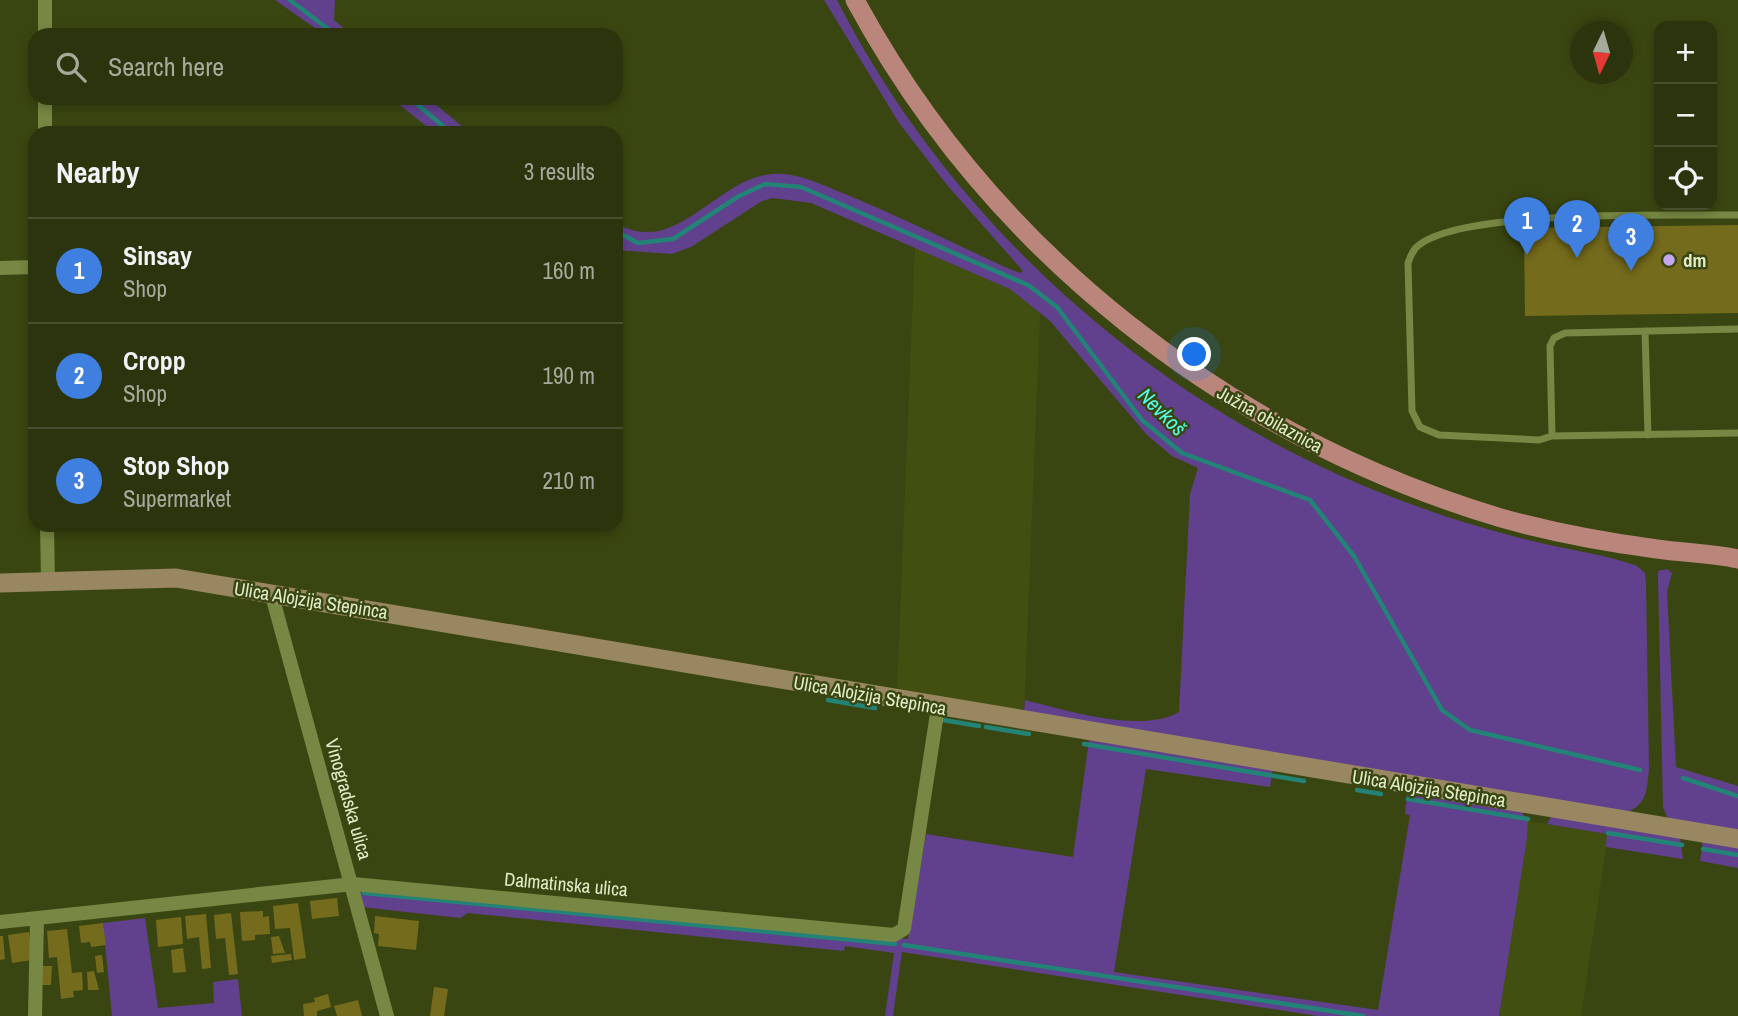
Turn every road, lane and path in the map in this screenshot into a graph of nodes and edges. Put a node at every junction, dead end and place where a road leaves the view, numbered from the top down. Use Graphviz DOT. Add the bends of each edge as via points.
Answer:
graph roads {
  1 [pos="45,0"];
  2 [pos="855,0"];
  3 [pos="45,28"];
  4 [pos="45,105"];
  5 [pos="45,126"];
  6 [pos="1738,215"];
  7 [pos="28,267"];
  8 [pos="0,268"];
  9 [pos="1738,329"];
  10 [pos="1645,331"];
  11 [pos="1738,433"];
  12 [pos="1648,435"];
  13 [pos="1552,436"];
  14 [pos="47,532"];
  15 [pos="1677,551"];
  16 [pos="1738,559"];
  17 [pos="1738,573"];
  18 [pos="48,582"];
  19 [pos="0,583"];
  20 [pos="271,593"];
  21 [pos="938,707"];
  22 [pos="1738,839"];
  23 [pos="353,884"];
  24 [pos="37,919"];
  25 [pos="0,922"];
  26 [pos="35,1016"];
  27 [pos="387,1016"];
  1 -- 3 [label="street"];
  2 -- 15 [label="main road, Južna obilaznica" via="904,84 948,145 1006,212 1114,315 1212,387 1303,439 1427,493 1561,532"];
  4 -- 5 [label="street"];
  6 -- 13 [label="lane" via="1521,219 1435,236 1412,253 1408,263 1412,411 1420,427 1451,436 1539,440"];
  7 -- 8 [label="street"];
  9 -- 10 [label="lane"];
  10 -- 12 [label="lane"];
  10 -- 13 [label="lane" via="1565,333 1554,338 1550,346"];
  11 -- 12 [label="lane"];
  12 -- 13 [label="lane"];
  14 -- 18 [label="street"];
  15 -- 16 [label="main road, Južna obilaznica"];
  15 -- 17 [label="main road, Južna obilaznica"];
  18 -- 19 [label="main road, Ulica Alojzija Stepinca"];
  18 -- 20 [label="main road, Ulica Alojzija Stepinca" via="176,578"];
  20 -- 21 [label="main road, Ulica Alojzija Stepinca"];
  20 -- 23 [label="street, Vinogradska ulica"];
  21 -- 22 [label="main road, Ulica Alojzija Stepinca"];
  21 -- 23 [label="street, Dalmatinska ulica" via="904,929 899,933"];
  23 -- 24 [label="street, Dalmatinska ulica"];
  23 -- 27 [label="street, Vinogradska ulica"];
  24 -- 25 [label="street, Dalmatinska ulica"];
  24 -- 26 [label="street"];
}
